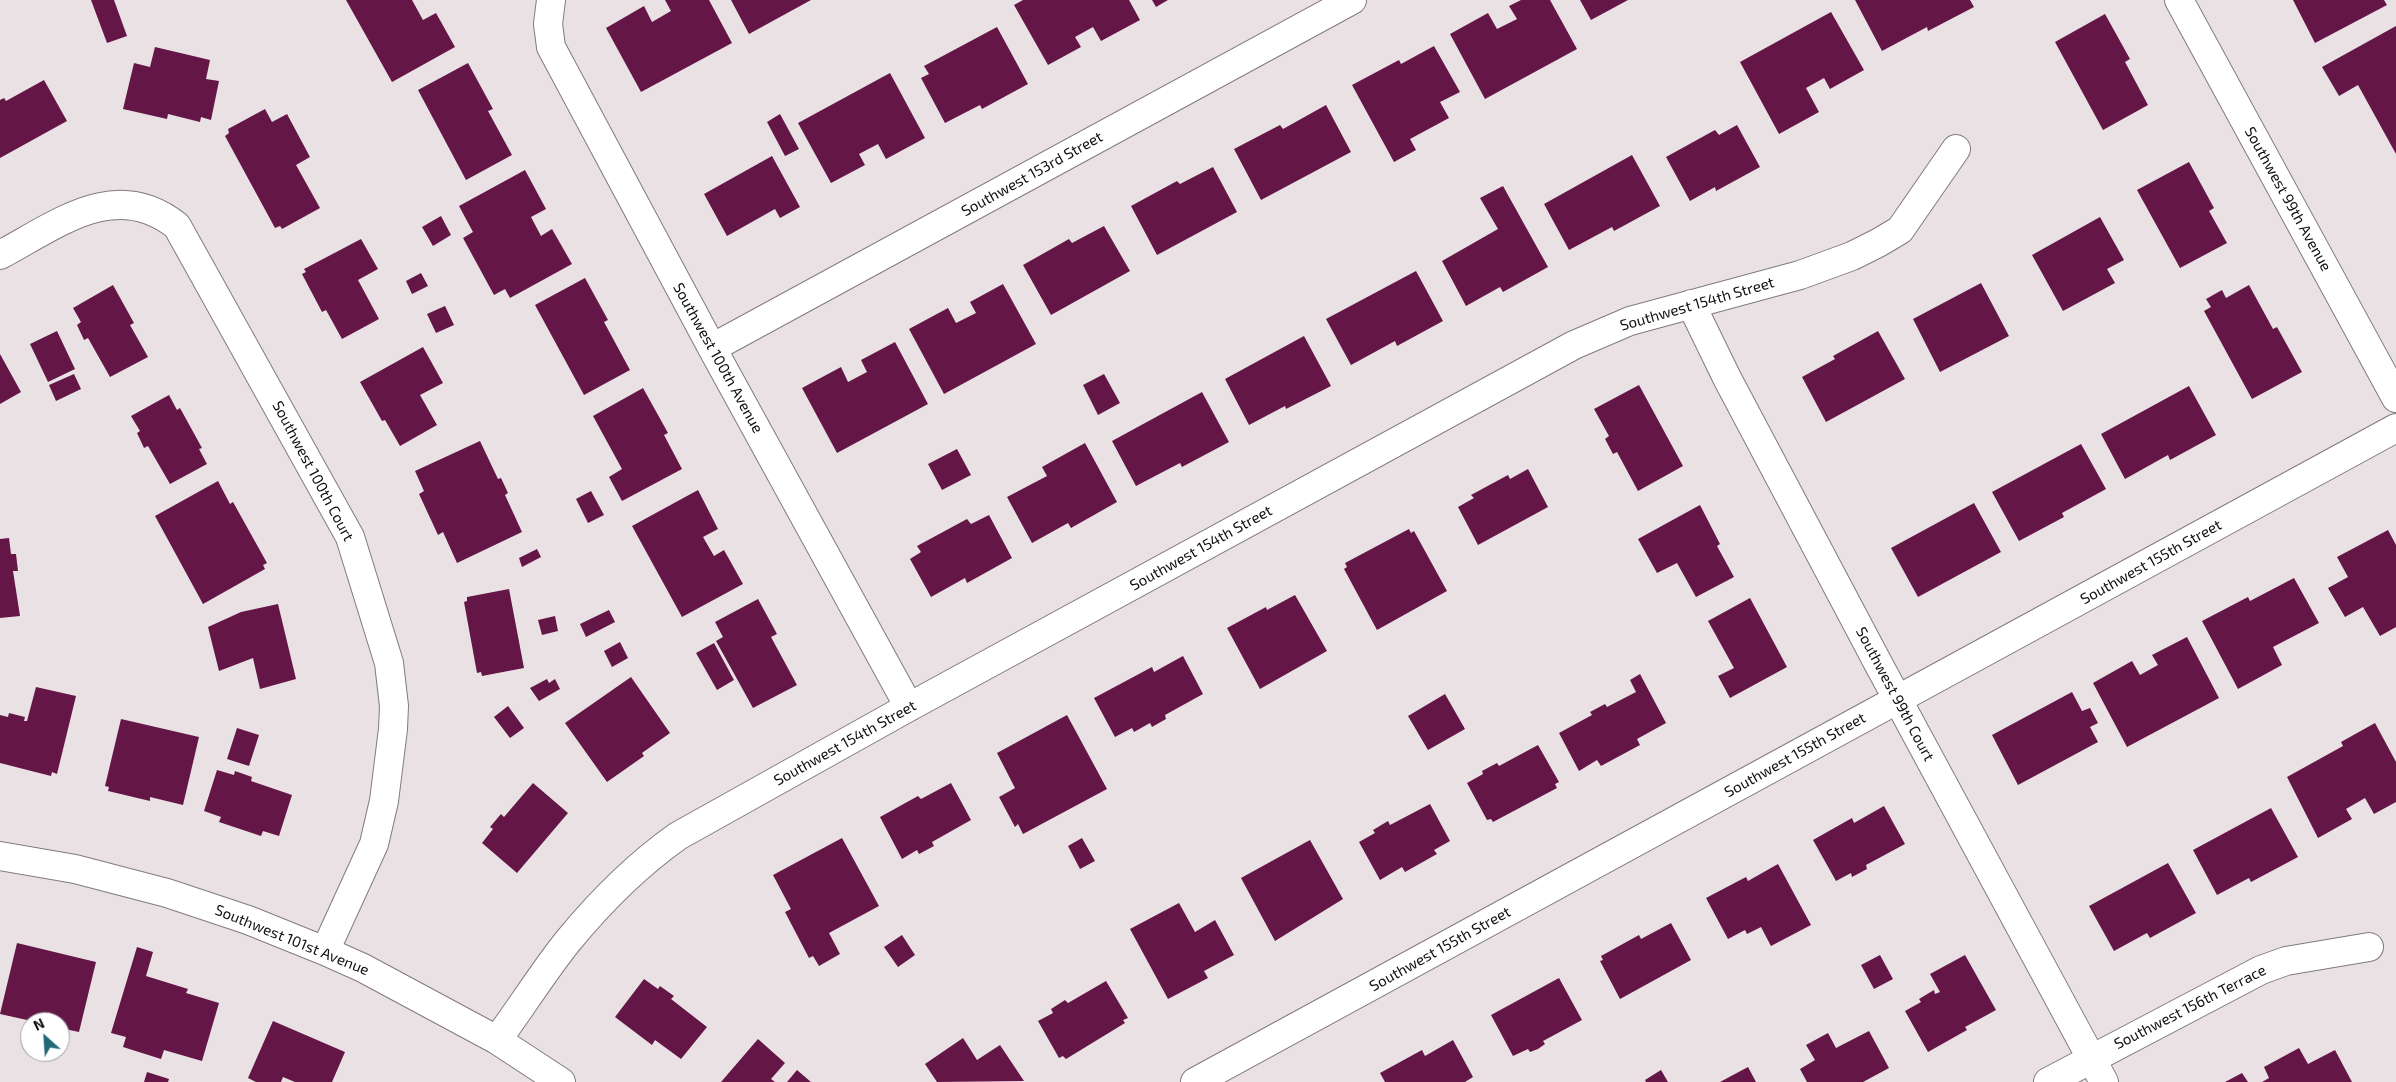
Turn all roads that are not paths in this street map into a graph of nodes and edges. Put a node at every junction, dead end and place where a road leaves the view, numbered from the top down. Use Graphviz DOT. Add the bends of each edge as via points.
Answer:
graph roads {
  1 [pos="1352,0"];
  2 [pos="2179,0"];
  3 [pos="551,1"];
  4 [pos="1956,149"];
  5 [pos="0,255"];
  6 [pos="1691,304"];
  7 [pos="712,348"];
  8 [pos="2396,398"];
  9 [pos="2396,428"];
  10 [pos="1898,700"];
  11 [pos="909,707"];
  12 [pos="0,856"];
  13 [pos="2369,947"];
  14 [pos="325,951"];
  15 [pos="497,1040"];
  16 [pos="2092,1058"];
  17 [pos="561,1082"];
  18 [pos="1195,1082"];
  19 [pos="2048,1082"];
  20 [pos="2104,1082"];
  1 -- 7 [label="street, Southwest 153rd Street"];
  2 -- 8 [label="street, Southwest 99th Avenue"];
  3 -- 7 [label="street, Southwest 100th Avenue" via="548,35 551,47"];
  4 -- 6 [label="street, Southwest 154th Street" via="1900,230 1852,256 1800,275"];
  5 -- 14 [label="street, Southwest 100th Court" via="90,209 135,204 160,213 177,226 350,537 389,663 393,685 393,729 384,801 374,844"];
  6 -- 10 [label="street, Southwest 99th Court" via="1720,366"];
  6 -- 11 [label="street, Southwest 154th Street" via="1611,328 1574,345"];
  7 -- 11 [label="street, Southwest 100th Avenue"];
  9 -- 10 [label="street, Southwest 155th Street"];
  10 -- 16 [label="street, Southwest 99th Court"];
  10 -- 18 [label="street, Southwest 155th Street"];
  11 -- 15 [label="street, Southwest 154th Street" via="659,849 621,883 568,942"];
  12 -- 14 [label="street, Southwest 101st Avenue" via="75,869 167,893 248,920"];
  13 -- 16 [label="street, Southwest 156th Terrace" via="2286,961 2261,970"];
  14 -- 15 [label="street, Southwest 101st Avenue"];
  15 -- 17 [label="street, Southwest 101st Avenue"];
  16 -- 19 [label="street, Southwest 156th Terrace"];
  16 -- 20 [label="street, Southwest 99th Court"];
}
